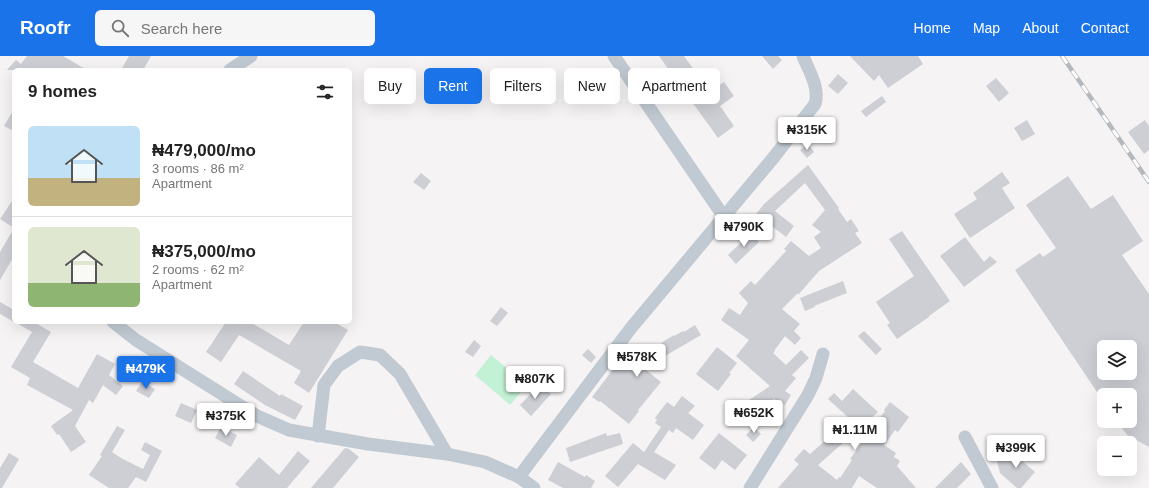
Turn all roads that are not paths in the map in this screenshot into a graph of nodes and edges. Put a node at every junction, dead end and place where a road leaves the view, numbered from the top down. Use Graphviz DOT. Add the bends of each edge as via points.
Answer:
graph roads {
  1 [pos="251,56"];
  2 [pos="614,56"];
  3 [pos="803,56"];
  4 [pos="233,68"];
  5 [pos="724,217"];
  6 [pos="116,324"];
  7 [pos="823,354"];
  8 [pos="318,436"];
  9 [pos="965,437"];
  10 [pos="447,454"];
  11 [pos="519,477"];
  12 [pos="534,488"];
  13 [pos="750,488"];
  14 [pos="992,488"];
  1 -- 4 [label="street"];
  2 -- 5 [label="street"];
  3 -- 5 [label="street" via="816,87 815,104"];
  5 -- 11 [label="street" via="631,328"];
  6 -- 8 [label="street" via="136,340 257,416 289,430"];
  7 -- 13 [label="street" via="808,395"];
  8 -- 10 [label="street"];
  8 -- 10 [label="street" via="324,385 338,366 360,352 380,355 400,374"];
  9 -- 14 [label="street"];
  10 -- 11 [label="street" via="485,462"];
  11 -- 12 [label="street"];
}
